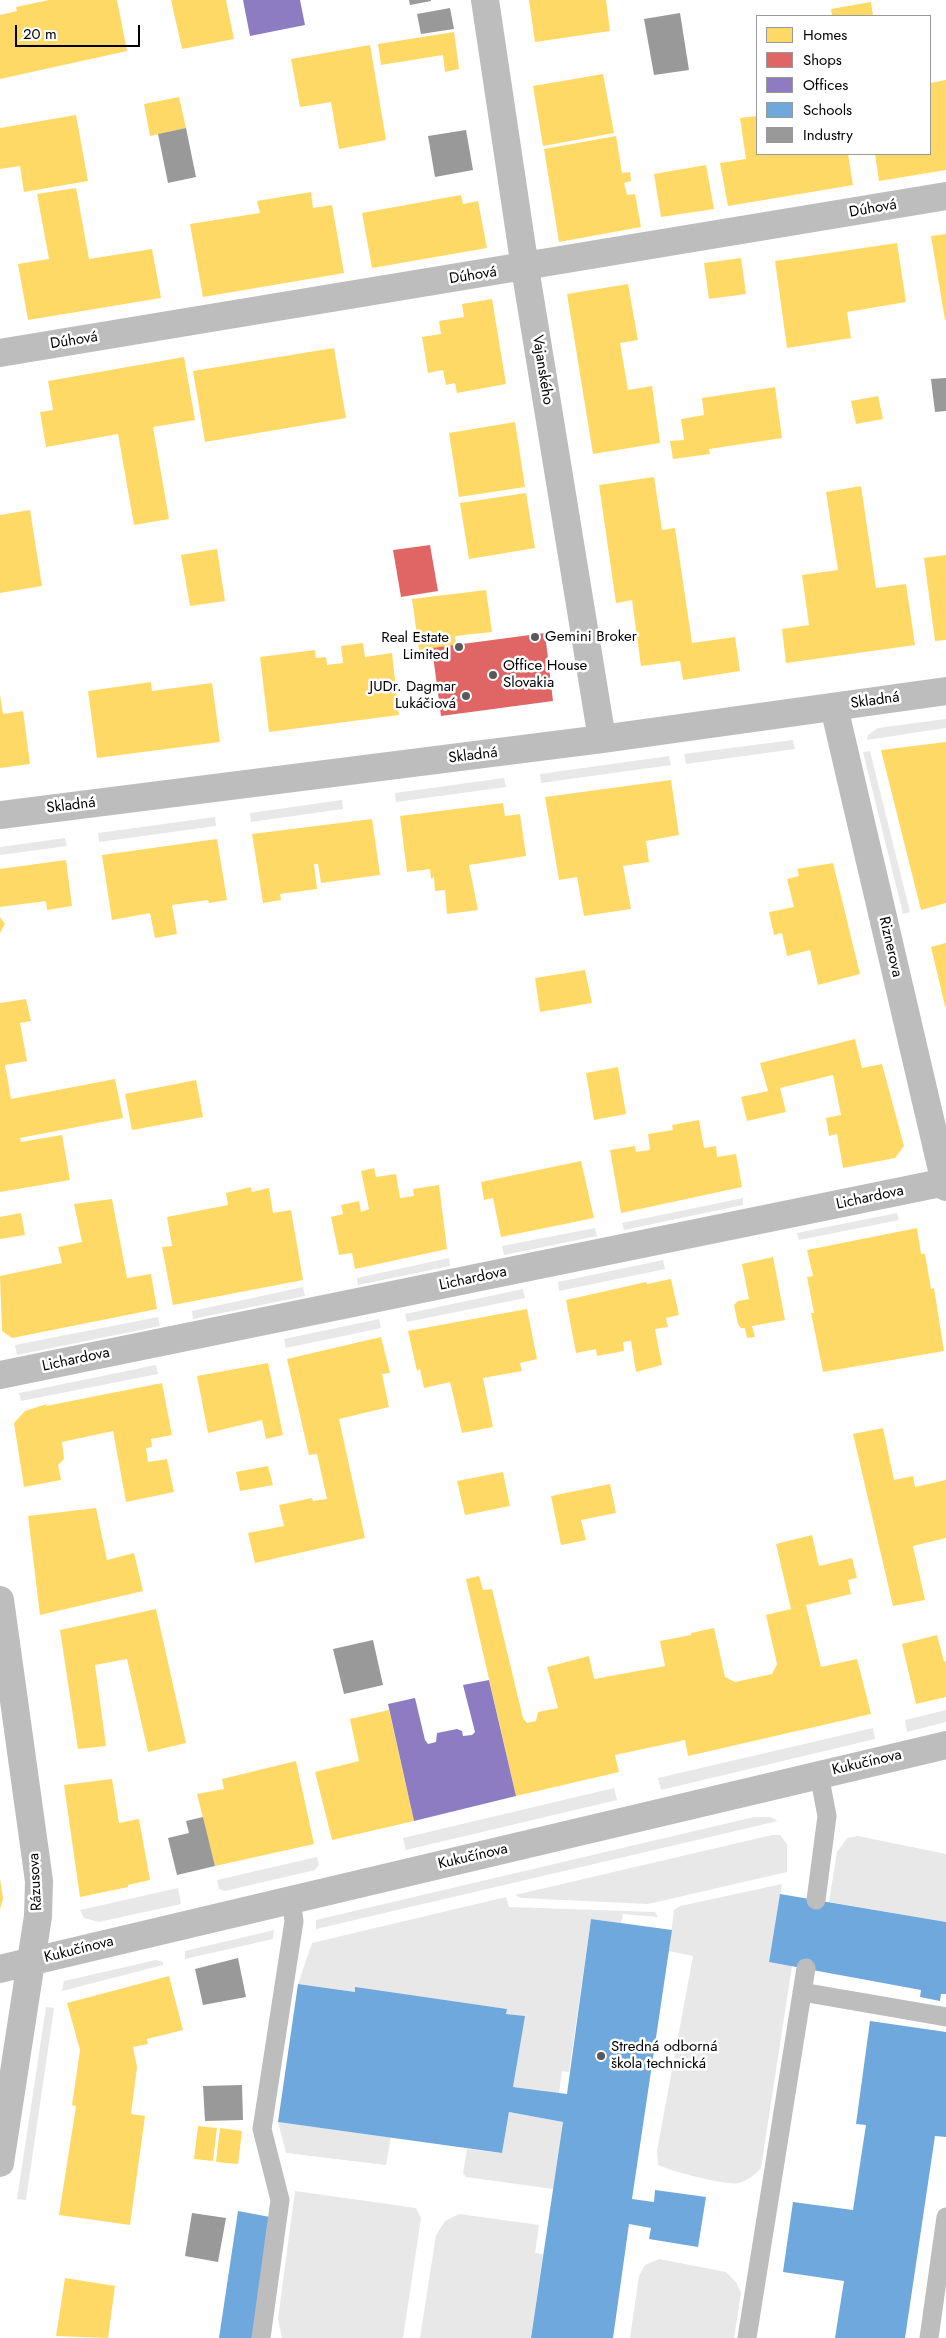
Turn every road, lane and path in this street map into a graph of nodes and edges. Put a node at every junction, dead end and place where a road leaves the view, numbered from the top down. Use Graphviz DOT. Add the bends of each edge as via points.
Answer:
graph roads {
  1 [pos="485,0"];
  2 [pos="946,196"];
  3 [pos="525,268"];
  4 [pos="0,354"];
  5 [pos="946,691"];
  6 [pos="834,707"];
  7 [pos="602,739"];
  8 [pos="0,815"];
  9 [pos="946,1184"];
  10 [pos="0,1375"];
  11 [pos="0,1600"];
  12 [pos="946,1745"];
  13 [pos="819,1774"];
  14 [pos="291,1900"];
  15 [pos="816,1900"];
  16 [pos="30,1962"];
  17 [pos="806,1968"];
  18 [pos="0,1969"];
  19 [pos="802,1992"];
  20 [pos="946,2017"];
  21 [pos="0,2163"];
  22 [pos="946,2217"];
  23 [pos="261,2338"];
  24 [pos="747,2338"];
  25 [pos="929,2338"];
  1 -- 3 [label="street, Vajanského"];
  2 -- 3 [label="street, Dúhová"];
  3 -- 4 [label="street, Dúhová"];
  3 -- 7 [label="street, Vajanského"];
  5 -- 6 [label="street, Skladná"];
  6 -- 7 [label="street, Skladná"];
  6 -- 9 [label="street, Riznerova"];
  7 -- 8 [label="street, Skladná"];
  9 -- 10 [label="street, Lichardova"];
  11 -- 16 [label="street, Rázusova" via="38,1881 38,1916"];
  12 -- 13 [label="street, Kukučínova"];
  13 -- 14 [label="street, Kukučínova"];
  13 -- 15 [label="lane" via="827,1816"];
  14 -- 16 [label="street, Kukučínova"];
  14 -- 23 [label="lane" via="294,1921 262,2129 280,2200"];
  16 -- 18 [label="street, Kukučínova"];
  16 -- 21 [label="street, Rázusova"];
  17 -- 19 [label="lane"];
  19 -- 20 [label="lane"];
  19 -- 24 [label="lane"];
  22 -- 25 [label="lane"];
}
